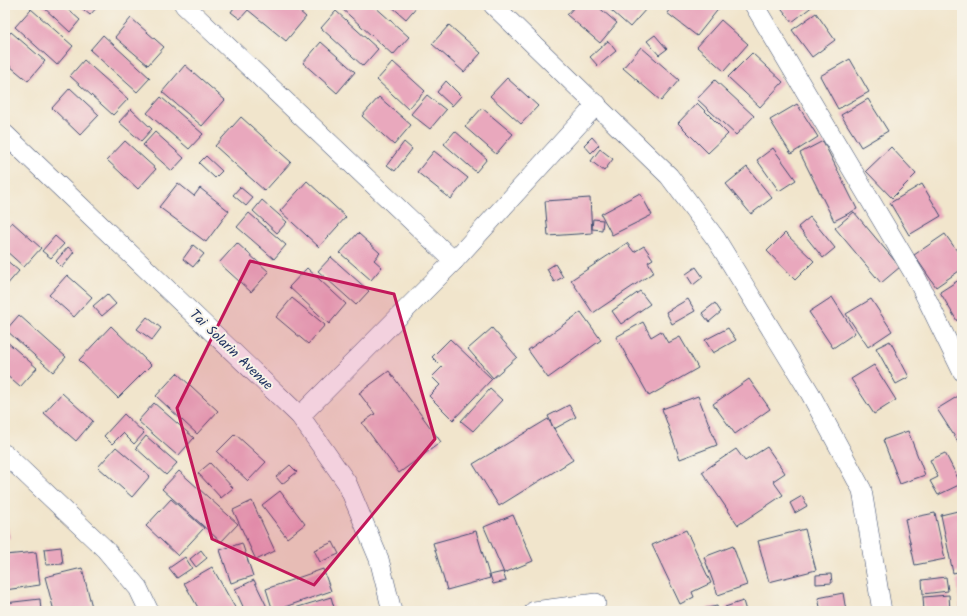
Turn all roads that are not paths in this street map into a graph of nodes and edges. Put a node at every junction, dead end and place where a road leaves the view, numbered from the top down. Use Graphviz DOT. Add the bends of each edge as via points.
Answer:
graph roads {
  1 [pos="184,5"];
  2 [pos="493,5"];
  3 [pos="754,5"];
  4 [pos="597,104"];
  5 [pos="5,134"];
  6 [pos="454,261"];
  7 [pos="962,371"];
  8 [pos="300,416"];
  9 [pos="5,454"];
  10 [pos="596,603"];
  11 [pos="149,611"];
  12 [pos="392,611"];
  13 [pos="534,611"];
  14 [pos="882,611"];
  1 -- 6 [label="street"];
  2 -- 4 [label="street"];
  3 -- 7 [label="street" via="917,279"];
  4 -- 6 [label="street"];
  4 -- 14 [label="street" via="674,182 716,239 810,393 862,490"];
  5 -- 8 [label="street, Tai Solarin Avenue"];
  6 -- 8 [label="street"];
  8 -- 12 [label="street, Tai Solarin Avenue" via="347,483 379,559"];
  9 -- 11 [label="street" via="105,549 138,588"];
  10 -- 13 [label="street"];
}
